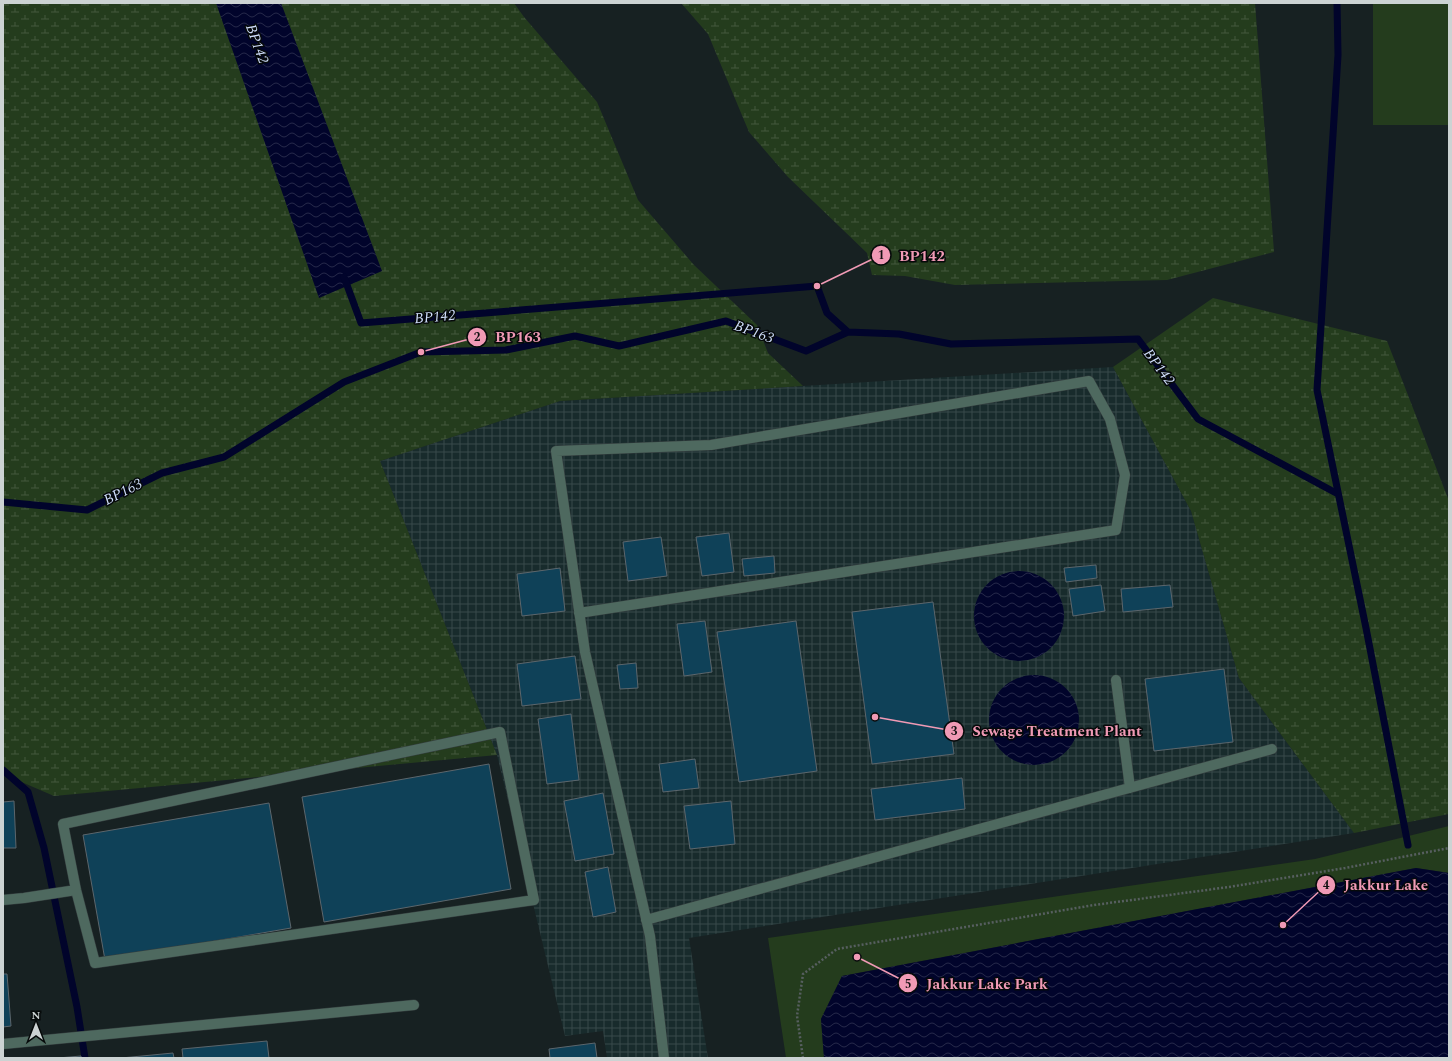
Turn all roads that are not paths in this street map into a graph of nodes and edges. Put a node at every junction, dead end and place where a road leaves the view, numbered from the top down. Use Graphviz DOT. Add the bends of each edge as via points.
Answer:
graph roads {
  1 [pos="579,613"];
  2 [pos="1116,680"];
  3 [pos="1272,749"];
  4 [pos="1130,788"];
  5 [pos="73,890"];
  6 [pos="3,900"];
  7 [pos="646,920"];
  8 [pos="414,1005"];
  9 [pos="3,1044"];
  10 [pos="664,1058"];
  1 -- 1 [label="street" via="1116,530 1125,474 1110,419 1089,381 711,445 556,451"];
  1 -- 7 [label="street" via="585,652"];
  2 -- 4 [label="street"];
  3 -- 4 [label="street"];
  4 -- 7 [label="street"];
  5 -- 5 [label="street" via="95,963 534,900 500,732 63,824"];
  5 -- 6 [label="street"];
  7 -- 10 [label="street"];
  8 -- 9 [label="street"];
}
